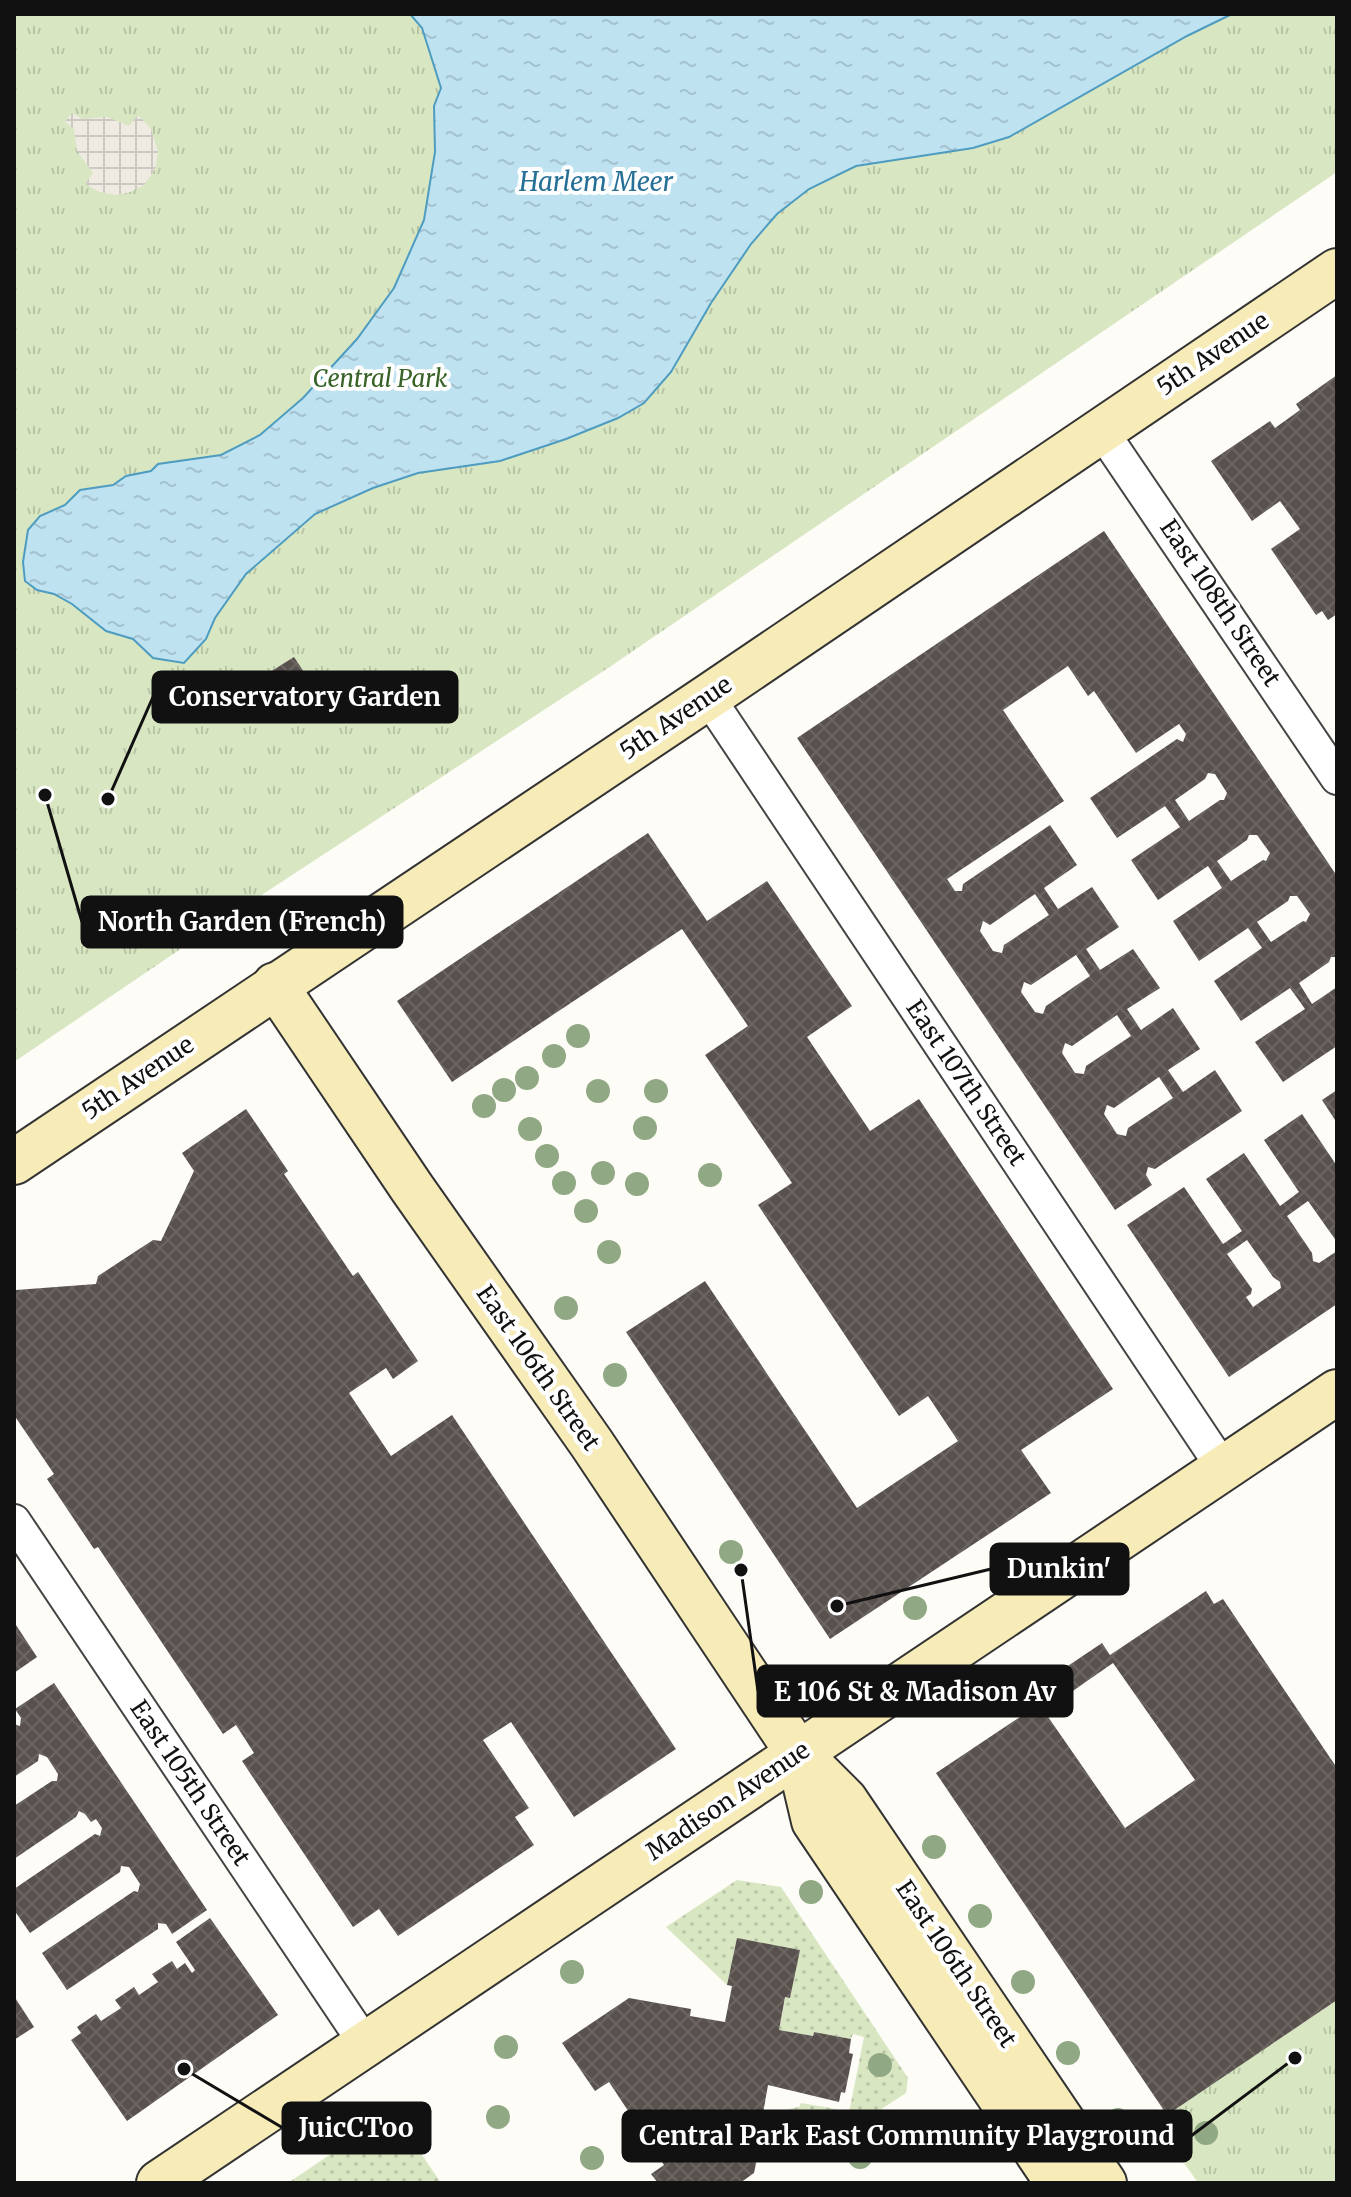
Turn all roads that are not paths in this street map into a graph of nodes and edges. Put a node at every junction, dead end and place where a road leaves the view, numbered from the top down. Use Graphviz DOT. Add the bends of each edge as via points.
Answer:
graph roads {
  1 [pos="1337,271"];
  2 [pos="1101,430"];
  3 [pos="708,697"];
  4 [pos="1337,778"];
  5 [pos="275,985"];
  6 [pos="14,1162"];
  7 [pos="1337,1392"];
  8 [pos="1223,1468"];
  9 [pos="14,1521"];
  10 [pos="798,1753"];
  11 [pos="366,2045"];
  12 [pos="159,2183"];
  13 [pos="1058,2183"];
  14 [pos="1104,2183"];
  1 -- 2 [label="main road, 5th Avenue"];
  2 -- 3 [label="main road, 5th Avenue"];
  2 -- 4 [label="street, East 108th Street"];
  3 -- 5 [label="main road, 5th Avenue"];
  3 -- 8 [label="street, East 107th Street"];
  5 -- 6 [label="main road, 5th Avenue"];
  5 -- 10 [label="main road, East 106th Street"];
  7 -- 8 [label="main road, Madison Avenue"];
  8 -- 10 [label="main road, Madison Avenue"];
  9 -- 11 [label="street, East 105th Street"];
  10 -- 11 [label="main road, Madison Avenue"];
  10 -- 13 [label="main road, East 106th Street" via="814,1821"];
  10 -- 14 [label="main road, East 106th Street" via="845,1800"];
  11 -- 12 [label="main road, Madison Avenue"];
}
